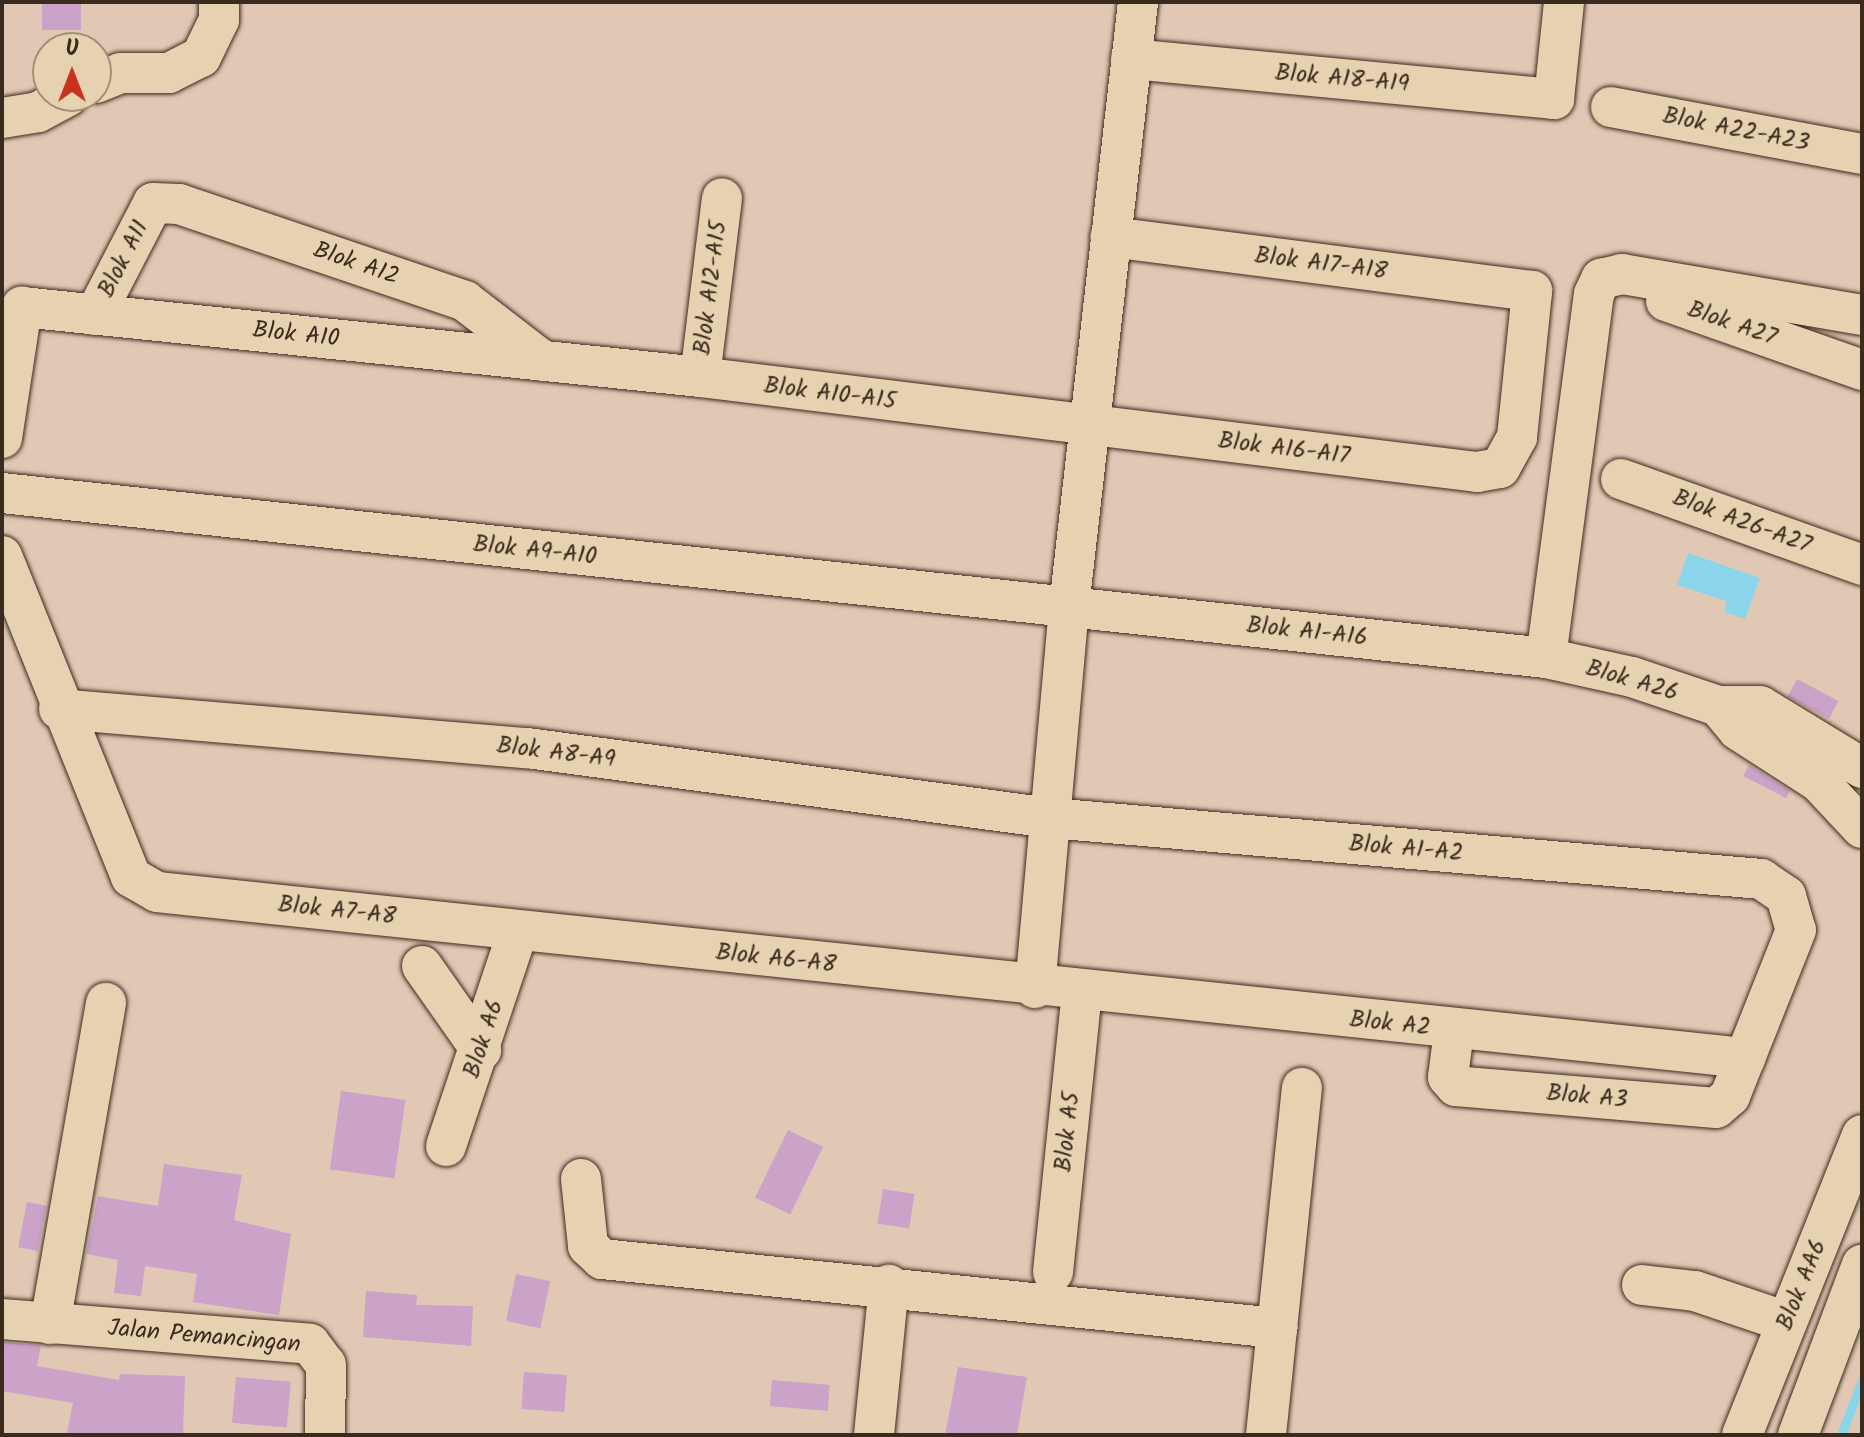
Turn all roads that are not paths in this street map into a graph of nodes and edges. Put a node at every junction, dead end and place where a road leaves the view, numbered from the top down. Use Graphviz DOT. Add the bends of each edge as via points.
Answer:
graph roads {
  1 [pos="219,2"];
  2 [pos="1138,2"];
  3 [pos="1564,2"];
  4 [pos="1131,59"];
  5 [pos="112,77"];
  6 [pos="1611,107"];
  7 [pos="38,112"];
  8 [pos="2,118"];
  9 [pos="1862,154"];
  10 [pos="722,198"];
  11 [pos="153,203"];
  12 [pos="1110,237"];
  13 [pos="1612,277"];
  14 [pos="95,315"];
  15 [pos="1862,315"];
  16 [pos="556,363"];
  17 [pos="1862,370"];
  18 [pos="700,377"];
  19 [pos="1090,427"];
  20 [pos="2,438"];
  21 [pos="1477,472"];
  22 [pos="1621,479"];
  23 [pos="2,493"];
  24 [pos="2,556"];
  25 [pos="1862,565"];
  26 [pos="1069,607"];
  27 [pos="1546,658"];
  28 [pos="59,709"];
  29 [pos="1840,769"];
  30 [pos="1050,818"];
  31 [pos="1862,828"];
  32 [pos="1761,879"];
  33 [pos="518,931"];
  34 [pos="422,966"];
  35 [pos="1035,988"];
  36 [pos="1082,993"];
  37 [pos="106,1003"];
  38 [pos="1454,1031"];
  39 [pos="481,1050"];
  40 [pos="1745,1058"];
  41 [pos="1302,1088"];
  42 [pos="1862,1135"];
  43 [pos="446,1146"];
  44 [pos="581,1179"];
  45 [pos="1862,1265"];
  46 [pos="1053,1272"];
  47 [pos="889,1285"];
  48 [pos="1642,1285"];
  49 [pos="2,1319"];
  50 [pos="1787,1322"];
  51 [pos="50,1324"];
  52 [pos="1277,1328"];
  53 [pos="325,1435"];
  54 [pos="874,1435"];
  55 [pos="1266,1435"];
  56 [pos="1742,1435"];
  57 [pos="1798,1435"];
  1 -- 5 [label="street" via="219,20 201,57 169,73"];
  2 -- 4 [label="street"];
  3 -- 4 [label="street, Blok A18-A19" via="1554,99"];
  4 -- 12 [label="street"];
  6 -- 9 [label="street, Blok A22-A23"];
  7 -- 8 [label="street"];
  10 -- 18 [label="street, Blok A12-A15"];
  11 -- 14 [label="street, Blok A11"];
  11 -- 16 [label="street, Blok A12" via="179,204 465,301"];
  12 -- 19 [label="street"];
  12 -- 21 [label="street, Blok A17-A18" via="1532,291 1517,437 1500,468"];
  13 -- 15 [label="street"];
  13 -- 17 [label="street, Blok A27"];
  13 -- 27 [label="street" via="1594,294"];
  14 -- 16 [label="street, Blok A10"];
  14 -- 20 [label="street, Blok A10" via="22,307"];
  16 -- 18 [label="street, Blok A10-A15"];
  18 -- 19 [label="street, Blok A10-A15"];
  19 -- 21 [label="street, Blok A16-A17"];
  19 -- 26 [label="street"];
  22 -- 25 [label="street, Blok A26-A27"];
  23 -- 26 [label="street, Blok A9-A10"];
  24 -- 28 [label="street"];
  26 -- 27 [label="street, Blok A1-A16"];
  26 -- 30 [label="street"];
  27 -- 29 [label="street, Blok A26" via="1632,677 1718,706 1760,706"];
  28 -- 30 [label="street, Blok A8-A9" via="527,748"];
  28 -- 33 [label="street, Blok A7-A8" via="131,877 157,892"];
  29 -- 31 [label="street, Blok A26"];
  30 -- 32 [label="street, Blok A1-A2"];
  30 -- 35 [label="street"];
  32 -- 40 [label="street, Blok A3" via="1786,896 1796,930"];
  33 -- 35 [label="street, Blok A6-A8"];
  33 -- 39 [label="street, Blok A6"];
  34 -- 39 [label="street"];
  35 -- 36 [label="street, Blok A2"];
  36 -- 38 [label="street, Blok A2"];
  36 -- 46 [label="street, Blok A5"];
  37 -- 51 [label="street"];
  38 -- 40 [label="street, Blok A2"];
  38 -- 40 [label="street, Blok A3" via="1448,1077 1456,1086 1716,1108 1730,1096"];
  39 -- 43 [label="street, Blok A6"];
  41 -- 52 [label="street"];
  42 -- 50 [label="street, Blok AA6"];
  44 -- 47 [label="street" via="588,1246 602,1259"];
  45 -- 57 [label="street"];
  47 -- 52 [label="street"];
  47 -- 54 [label="street"];
  48 -- 50 [label="street" via="1695,1291"];
  49 -- 51 [label="street, Jalan Pemancingan"];
  50 -- 56 [label="street, Blok AA6"];
  51 -- 53 [label="street, Jalan Pemancingan" via="310,1344 326,1365"];
  52 -- 55 [label="street"];
}
